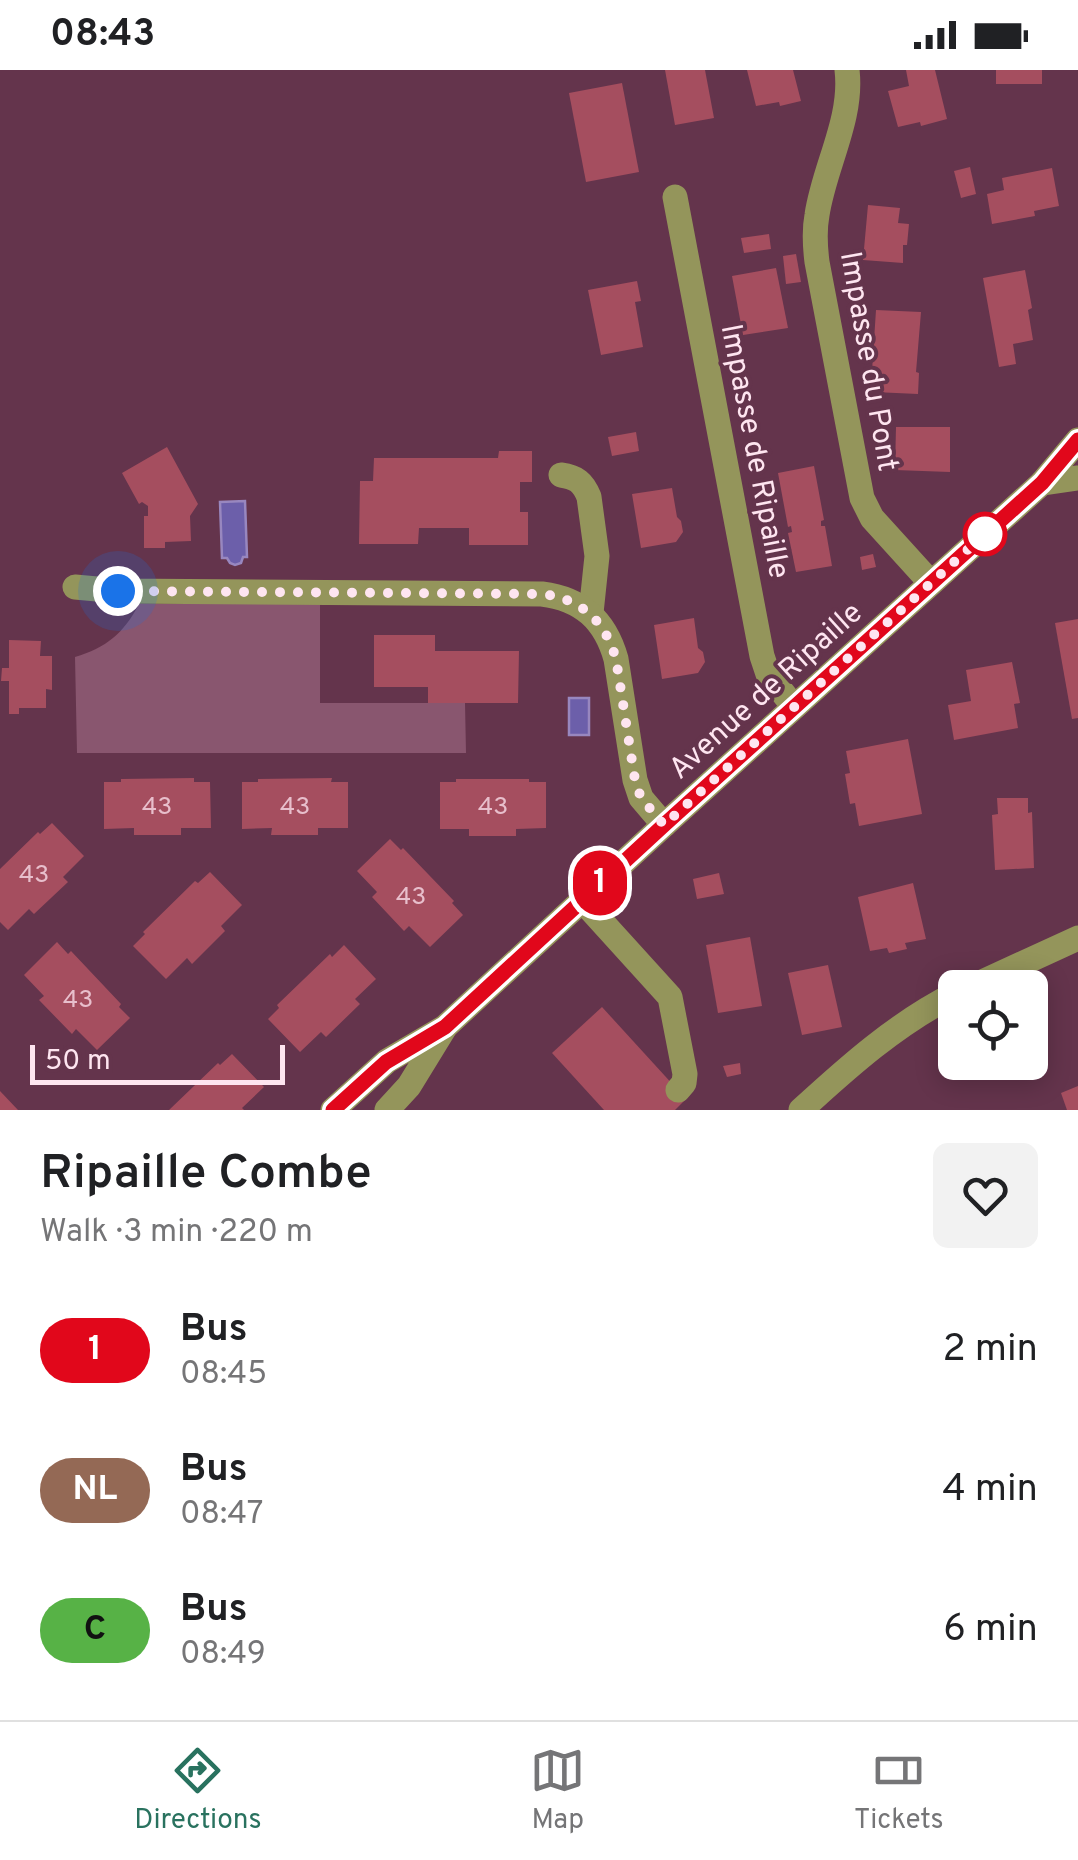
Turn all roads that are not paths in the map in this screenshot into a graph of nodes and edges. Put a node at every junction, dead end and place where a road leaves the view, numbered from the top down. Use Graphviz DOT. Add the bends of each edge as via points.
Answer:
graph roads {
  1 [pos="846,70"];
  2 [pos="675,197"];
  3 [pos="1078,440"];
  4 [pos="1078,462"];
  5 [pos="560,475"];
  6 [pos="1078,478"];
  7 [pos="1042,483"];
  8 [pos="931,584"];
  9 [pos="75,588"];
  10 [pos="591,613"];
  11 [pos="794,707"];
  12 [pos="664,825"];
  13 [pos="582,900"];
  14 [pos="1078,938"];
  15 [pos="1008,970"];
  16 [pos="938,1004"];
  17 [pos="445,1027"];
  18 [pos="678,1090"];
  19 [pos="333,1110"];
  20 [pos="386,1110"];
  21 [pos="800,1110"];
  1 -- 8 [label="street, Impasse du Pont" via="845,110 816,218 817,262 862,498"];
  2 -- 11 [label="street, Impasse de Ripaille" via="762,656"];
  3 -- 7 [label="street, Avenue de Ripaille"];
  4 -- 7 [label="street, Avenue de Ripaille"];
  5 -- 10 [label="street" via="579,480 588,496 597,556"];
  6 -- 7 [label="street"];
  7 -- 8 [label="street, Avenue de Ripaille"];
  8 -- 11 [label="street, Avenue de Ripaille"];
  9 -- 10 [label="street" via="542,594"];
  10 -- 12 [label="street" via="616,659 641,798"];
  11 -- 12 [label="street, Avenue de Ripaille"];
  12 -- 13 [label="street, Avenue de Ripaille"];
  13 -- 17 [label="street, Avenue de Ripaille"];
  13 -- 18 [label="street" via="670,998 685,1074"];
  14 -- 15 [label="street"];
  16 -- 21 [label="street" via="876,1043"];
  17 -- 19 [label="street, Avenue de Ripaille" via="386,1062"];
  17 -- 20 [label="street, Avenue de Ripaille" via="410,1086"];
}
